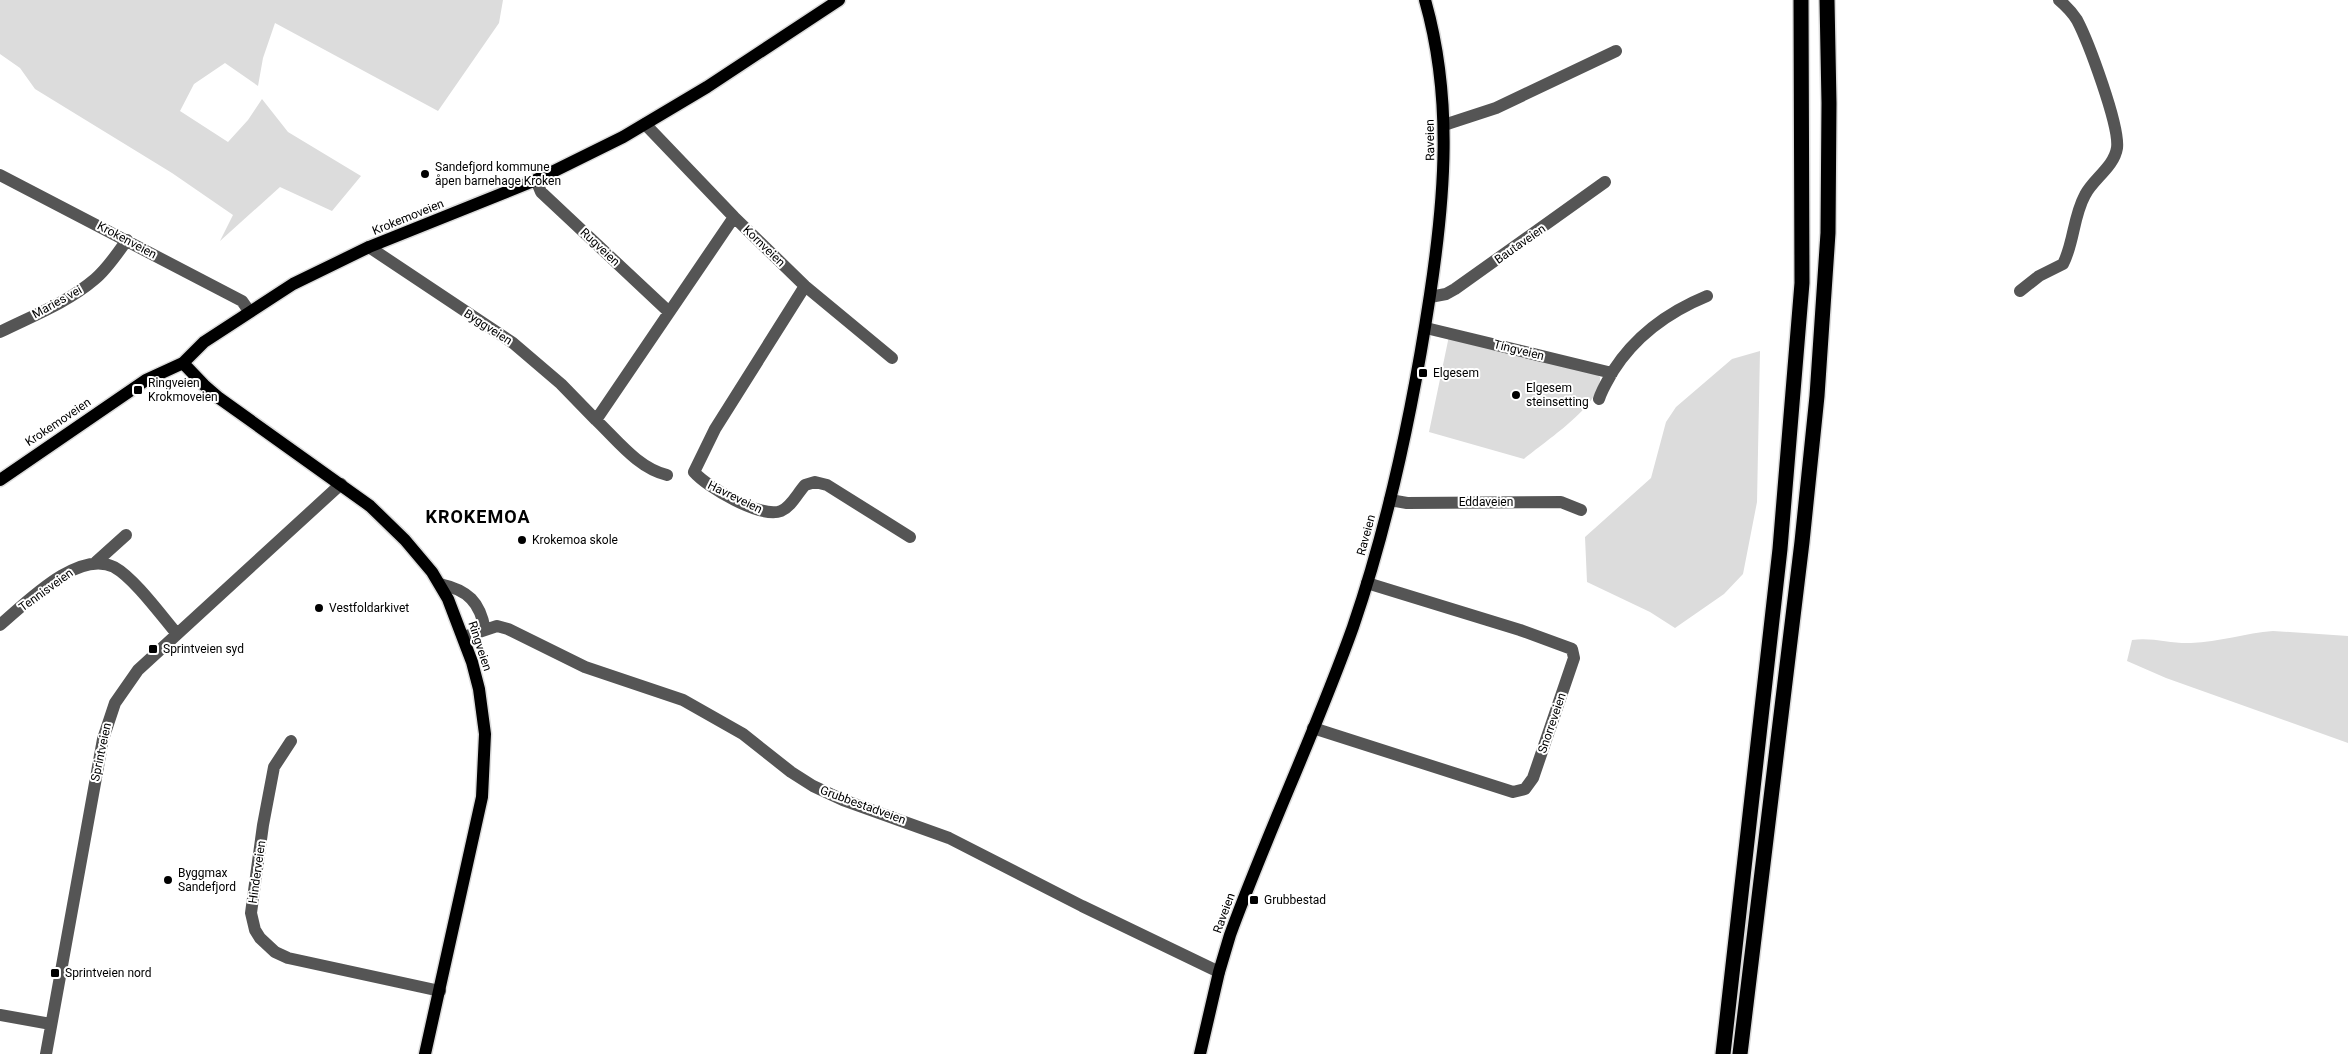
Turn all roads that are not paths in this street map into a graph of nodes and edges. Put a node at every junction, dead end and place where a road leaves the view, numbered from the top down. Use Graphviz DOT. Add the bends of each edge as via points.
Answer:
graph roads {
  1 [pos="840,0"];
  2 [pos="1425,0"];
  3 [pos="1801,0"];
  4 [pos="1828,0"];
  5 [pos="2059,0"];
  6 [pos="1616,51"];
  7 [pos="645,124"];
  8 [pos="1444,125"];
  9 [pos="0,175"];
  10 [pos="536,180"];
  11 [pos="1605,182"];
  12 [pos="734,217"];
  13 [pos="127,240"];
  14 [pos="369,248"];
  15 [pos="805,286"];
  16 [pos="2020,291"];
  17 [pos="1707,296"];
  18 [pos="1430,297"];
  19 [pos="249,311"];
  20 [pos="669,312"];
  21 [pos="1426,328"];
  22 [pos="0,332"];
  23 [pos="892,358"];
  24 [pos="183,363"];
  25 [pos="1612,373"];
  26 [pos="1599,399"];
  27 [pos="596,420"];
  28 [pos="667,475"];
  29 [pos="0,480"];
  30 [pos="341,484"];
  31 [pos="1390,500"];
  32 [pos="1581,510"];
  33 [pos="126,535"];
  34 [pos="910,537"];
  35 [pos="96,562"];
  36 [pos="1367,583"];
  37 [pos="440,584"];
  38 [pos="0,625"];
  39 [pos="485,630"];
  40 [pos="177,634"];
  41 [pos="464,637"];
  42 [pos="1313,728"];
  43 [pos="292,741"];
  44 [pos="1219,972"];
  45 [pos="440,991"];
  46 [pos="0,1015"];
  47 [pos="51,1024"];
  48 [pos="46,1054"];
  49 [pos="425,1054"];
  50 [pos="1200,1054"];
  51 [pos="1723,1054"];
  52 [pos="1740,1054"];
  1 -- 7 [label="main road, Krokemoveien"];
  2 -- 8 [label="main road, Raveien" via="1438,64"];
  3 -- 51 [label="highway" via="1802,284 1780,549"];
  4 -- 52 [label="highway" via="1828,233 1817,396"];
  5 -- 16 [label="street" via="2077,20 2088,44 2110,107 2117,145 2114,158 2085,194 2063,264 2039,276"];
  6 -- 8 [label="street" via="1496,108"];
  7 -- 10 [label="main road, Krokemoveien"];
  7 -- 12 [label="street, Kornveien"];
  8 -- 18 [label="main road, Raveien" via="1444,185"];
  9 -- 13 [label="street, Krokenveien"];
  10 -- 14 [label="main road, Krokemoveien"];
  10 -- 20 [label="street, Rugveien" via="541,192"];
  11 -- 18 [label="street, Bautaveien" via="1455,290"];
  12 -- 15 [label="street, Kornveien"];
  12 -- 20 [label="street"];
  13 -- 19 [label="street, Krokenveien" via="242,301"];
  13 -- 22 [label="street, Maries vei" via="103,271 84,288"];
  14 -- 19 [label="main road, Krokemoveien" via="293,284"];
  14 -- 27 [label="street, Byggveien" via="513,343 561,384"];
  15 -- 23 [label="street, Kornveien"];
  15 -- 34 [label="street, Havreveien" via="715,429 694,472 709,486 768,513 786,508 804,486 821,483"];
  17 -- 25 [label="street" via="1647,330"];
  18 -- 21 [label="main road, Raveien"];
  19 -- 24 [label="main road, Krokemoveien" via="204,342"];
  20 -- 27 [label="street"];
  21 -- 25 [label="street, Tingveien"];
  21 -- 31 [label="main road, Raveien"];
  24 -- 29 [label="main road, Krokemoveien" via="146,380"];
  24 -- 30 [label="main road, Ringveien" via="220,398"];
  25 -- 26 [label="street"];
  27 -- 28 [label="street, Byggveien" via="640,463"];
  30 -- 37 [label="main road, Ringveien" via="387,521"];
  30 -- 40 [label="street, Sprintveien"];
  31 -- 32 [label="street, Eddaveien" via="1407,503 1561,502"];
  31 -- 36 [label="main road, Raveien"];
  33 -- 35 [label="street, Tennisveien"];
  35 -- 38 [label="street, Tennisveien" via="68,572"];
  35 -- 40 [label="street" via="115,568 130,580"];
  36 -- 42 [label="main road, Raveien"];
  36 -- 42 [label="street, Snorreveien" via="1572,649 1574,658 1533,778 1525,789 1513,792"];
  37 -- 39 [label="street" via="461,591 476,603"];
  37 -- 41 [label="main road, Ringveien"];
  39 -- 41 [label="street, Grubbestadveien"];
  39 -- 44 [label="street, Grubbestadveien" via="497,626 508,629 585,667 683,700 743,734 813,786 949,838"];
  40 -- 47 [label="street, Sprintveien" via="130,680 110,715 102,739"];
  41 -- 45 [label="main road, Ringveien" via="482,703 485,772"];
  42 -- 44 [label="main road, Raveien" via="1240,910"];
  43 -- 45 [label="street, Hinderveien" via="274,767 251,913 255,930 265,944 288,958"];
  44 -- 50 [label="main road, Raveien"];
  45 -- 49 [label="main road, Ringveien"];
  46 -- 47 [label="street"];
  47 -- 48 [label="street, Sprintveien"];
}
